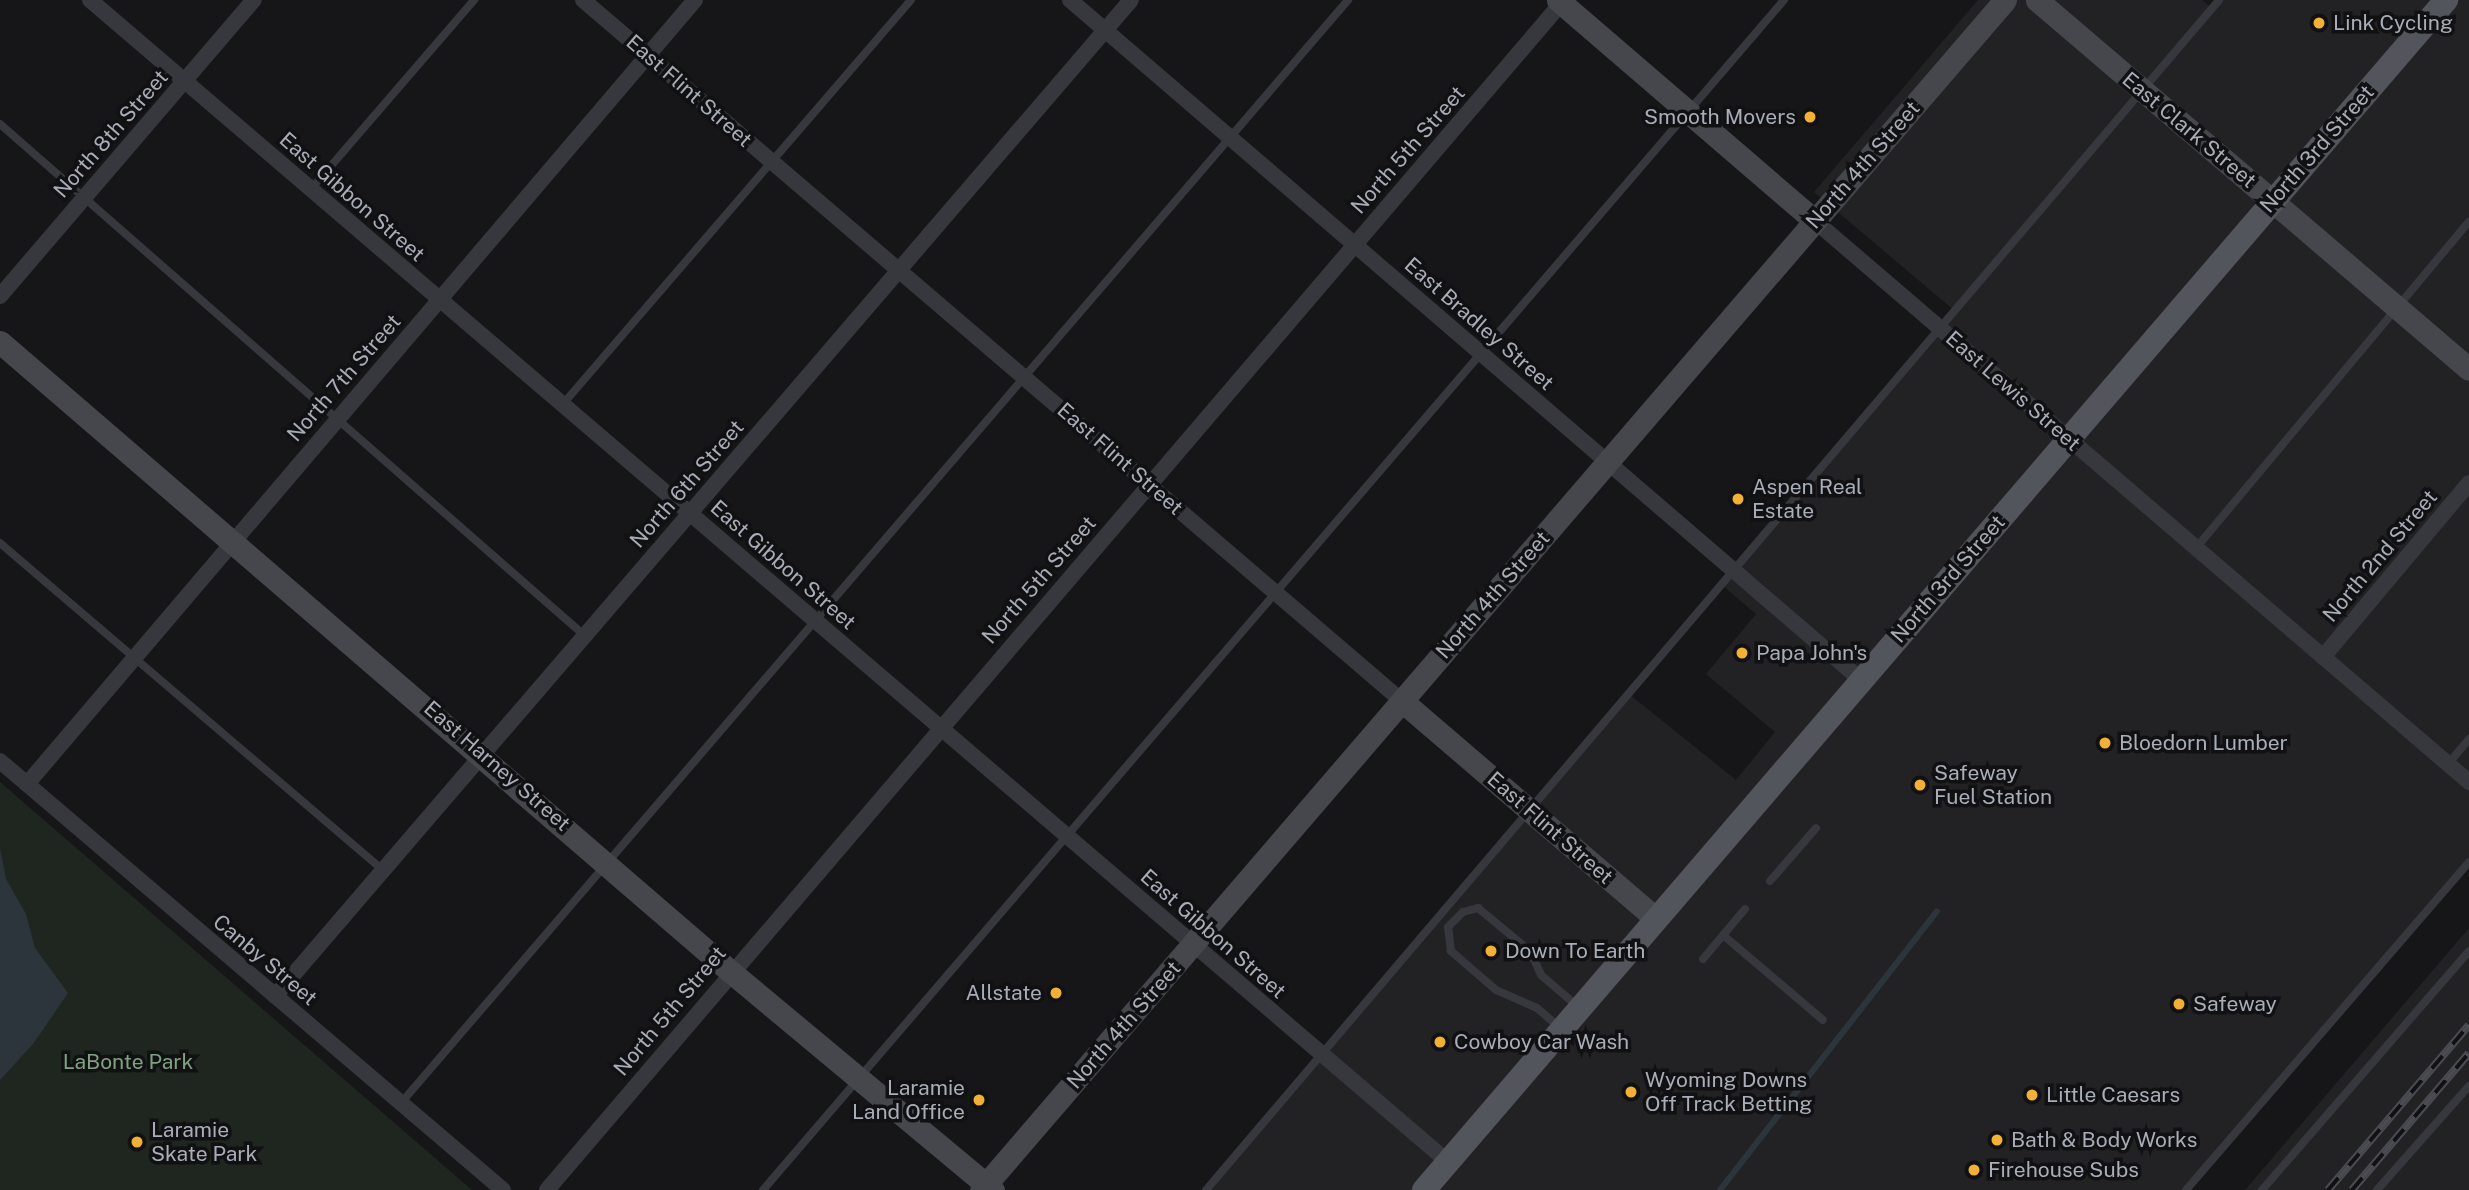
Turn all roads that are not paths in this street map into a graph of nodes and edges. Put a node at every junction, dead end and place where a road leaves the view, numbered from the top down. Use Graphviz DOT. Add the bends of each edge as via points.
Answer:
graph roads {
  1 [pos="90,0"];
  2 [pos="254,0"];
  3 [pos="474,0"];
  4 [pos="583,0"];
  5 [pos="695,0"];
  6 [pos="911,0"];
  7 [pos="1070,0"];
  8 [pos="1131,0"];
  9 [pos="1348,0"];
  10 [pos="1784,0"];
  11 [pos="2005,0"];
  12 [pos="2037,0"];
  13 [pos="2219,0"];
  14 [pos="2446,0"];
  15 [pos="1561,1"];
  16 [pos="1105,30"];
  17 [pos="648,55"];
  18 [pos="185,81"];
  19 [pos="2142,91"];
  20 [pos="1689,113"];
  21 [pos="0,124"];
  22 [pos="1229,137"];
  23 [pos="770,161"];
  24 [pos="311,189"];
  25 [pos="85,197"];
  26 [pos="2272,201"];
  27 [pos="1815,221"];
  28 [pos="2469,222"];
  29 [pos="1354,244"];
  30 [pos="899,271"];
  31 [pos="0,296"];
  32 [pos="440,299"];
  33 [pos="2396,305"];
  34 [pos="1941,329"];
  35 [pos="0,342"];
  36 [pos="1483,355"];
  37 [pos="2469,369"];
  38 [pos="1024,377"];
  39 [pos="563,404"];
  40 [pos="337,416"];
  41 [pos="2069,439"];
  42 [pos="1607,462"];
  43 [pos="2469,483"];
  44 [pos="1149,484"];
  45 [pos="690,514"];
  46 [pos="234,540"];
  47 [pos="0,543"];
  48 [pos="2196,548"];
  49 [pos="1734,571"];
  50 [pos="1276,594"];
  51 [pos="814,619"];
  52 [pos="584,635"];
  53 [pos="2323,657"];
  54 [pos="134,658"];
  55 [pos="1861,680"];
  56 [pos="1402,701"];
  57 [pos="940,728"];
  58 [pos="2469,739"];
  59 [pos="482,753"];
  60 [pos="0,761"];
  61 [pos="2448,764"];
  62 [pos="2469,782"];
  63 [pos="27,784"];
  64 [pos="1529,810"];
  65 [pos="1816,828"];
  66 [pos="1067,836"];
  67 [pos="606,860"];
  68 [pos="2469,862"];
  69 [pos="384,871"];
  70 [pos="1770,881"];
  71 [pos="1745,909"];
  72 [pos="1656,919"];
  73 [pos="1723,935"];
  74 [pos="1193,945"];
  75 [pos="2469,951"];
  76 [pos="1703,959"];
  77 [pos="731,972"];
  78 [pos="275,996"];
  79 [pos="1580,1008"];
  80 [pos="1823,1020"];
  81 [pos="1562,1030"];
  82 [pos="1321,1054"];
  83 [pos="859,1079"];
  84 [pos="2469,1086"];
  85 [pos="401,1103"];
  86 [pos="1448,1162"];
  87 [pos="987,1188"];
  88 [pos="503,1190"];
  89 [pos="547,1190"];
  90 [pos="763,1190"];
  91 [pos="1206,1190"];
  92 [pos="1424,1190"];
  93 [pos="2186,1190"];
  94 [pos="2262,1190"];
  95 [pos="2377,1190"];
  1 -- 18 [label="street, East Gibbon Street"];
  2 -- 18 [label="street, North 8th Street"];
  3 -- 24 [label="lane"];
  4 -- 17 [label="street, East Flint Street"];
  5 -- 17 [label="street, North 7th Street"];
  6 -- 23 [label="lane"];
  7 -- 16 [label="street, East Bradley Street"];
  8 -- 16 [label="street, North 6th Street"];
  9 -- 22 [label="lane"];
  10 -- 20 [label="lane"];
  11 -- 27 [label="street, North 4th Street"];
  12 -- 19 [label="street, East Clark Street"];
  13 -- 19 [label="lane"];
  14 -- 26 [label="main road, North 3rd Street"];
  15 -- 20 [label="street, East Lewis Street"];
  15 -- 29 [label="street, North 5th Street"];
  16 -- 22 [label="street, East Bradley Street"];
  16 -- 30 [label="street, North 6th Street"];
  17 -- 23 [label="street, East Flint Street"];
  17 -- 32 [label="street, North 7th Street"];
  18 -- 24 [label="street, East Gibbon Street"];
  18 -- 25 [label="street, North 8th Street"];
  19 -- 26 [label="street, East Clark Street"];
  19 -- 34 [label="lane"];
  20 -- 27 [label="street, East Lewis Street"];
  20 -- 36 [label="lane"];
  21 -- 25 [label="lane"];
  22 -- 29 [label="street, East Bradley Street"];
  22 -- 38 [label="lane"];
  23 -- 30 [label="street, East Flint Street"];
  23 -- 39 [label="lane"];
  24 -- 32 [label="street, East Gibbon Street"];
  25 -- 31 [label="street, North 8th Street"];
  25 -- 40 [label="lane"];
  26 -- 33 [label="street, East Clark Street"];
  26 -- 41 [label="main road, North 3rd Street"];
  27 -- 34 [label="street, East Lewis Street"];
  27 -- 42 [label="street, North 4th Street"];
  28 -- 33 [label="lane"];
  29 -- 36 [label="street, East Bradley Street"];
  29 -- 44 [label="street, North 5th Street"];
  30 -- 38 [label="street, East Flint Street"];
  30 -- 45 [label="street, North 6th Street"];
  32 -- 39 [label="street, East Gibbon Street"];
  32 -- 40 [label="street, North 7th Street"];
  33 -- 37 [label="street, East Clark Street"];
  33 -- 48 [label="lane"];
  34 -- 41 [label="street, East Lewis Street"];
  34 -- 49 [label="lane"];
  35 -- 46 [label="street, East Harney Street"];
  36 -- 42 [label="street, East Bradley Street"];
  36 -- 50 [label="lane"];
  38 -- 44 [label="street, East Flint Street"];
  38 -- 51 [label="lane"];
  39 -- 45 [label="street, East Gibbon Street"];
  40 -- 46 [label="street, North 7th Street"];
  40 -- 52 [label="lane"];
  41 -- 48 [label="street, East Lewis Street"];
  41 -- 55 [label="main road, North 3rd Street"];
  42 -- 49 [label="street, East Bradley Street"];
  42 -- 56 [label="street, North 4th Street"];
  43 -- 53 [label="street, North 2nd Street"];
  44 -- 50 [label="street, East Flint Street"];
  44 -- 57 [label="street, North 5th Street"];
  45 -- 51 [label="street, East Gibbon Street"];
  45 -- 52 [label="street, North 6th Street"];
  46 -- 54 [label="street, North 7th Street"];
  46 -- 59 [label="street, East Harney Street"];
  47 -- 54 [label="lane"];
  48 -- 53 [label="street, East Lewis Street"];
  49 -- 55 [label="street, East Bradley Street"];
  49 -- 64 [label="lane"];
  50 -- 56 [label="street, East Flint Street"];
  50 -- 66 [label="lane"];
  51 -- 57 [label="street, East Gibbon Street"];
  51 -- 67 [label="lane"];
  52 -- 59 [label="street, North 6th Street"];
  53 -- 61 [label="street, East Lewis Street"];
  54 -- 63 [label="street, North 7th Street"];
  54 -- 69 [label="lane"];
  55 -- 72 [label="main road, North 3rd Street"];
  56 -- 64 [label="street, East Flint Street"];
  56 -- 74 [label="street, North 4th Street"];
  57 -- 66 [label="street, East Gibbon Street"];
  57 -- 77 [label="street, North 5th Street"];
  58 -- 61 [label="lane"];
  59 -- 67 [label="street, East Harney Street"];
  59 -- 69 [label="street, North 6th Street"];
  60 -- 63 [label="street, Canby Street"];
  61 -- 62 [label="street, East Lewis Street"];
  63 -- 78 [label="street, Canby Street"];
  64 -- 72 [label="street, East Flint Street"];
  64 -- 82 [label="lane"];
  65 -- 70 [label="lane"];
  66 -- 74 [label="street, East Gibbon Street"];
  66 -- 83 [label="lane"];
  67 -- 77 [label="street, East Harney Street"];
  67 -- 85 [label="lane"];
  68 -- 93 [label="lane"];
  69 -- 78 [label="street, North 6th Street"];
  71 -- 73 [label="lane"];
  72 -- 79 [label="main road, North 3rd Street"];
  73 -- 76 [label="lane"];
  73 -- 80 [label="lane"];
  74 -- 82 [label="street, East Gibbon Street"];
  74 -- 87 [label="street, North 4th Street"];
  75 -- 94 [label="lane"];
  77 -- 83 [label="street, East Harney Street"];
  77 -- 89 [label="street, North 5th Street"];
  78 -- 85 [label="street, Canby Street"];
  79 -- 81 [label="main road, North 3rd Street"];
  79 -- 81 [label="lane" via="1541,975 1530,951 1478,908 1463,912 1448,927 1451,951 1496,990 1537,1008"];
  81 -- 86 [label="main road, North 3rd Street"];
  82 -- 86 [label="street, East Gibbon Street"];
  82 -- 91 [label="lane"];
  83 -- 87 [label="street, East Harney Street"];
  83 -- 90 [label="lane"];
  84 -- 95 [label="lane"];
  85 -- 88 [label="street, Canby Street"];
  86 -- 92 [label="main road, North 3rd Street"];
}
